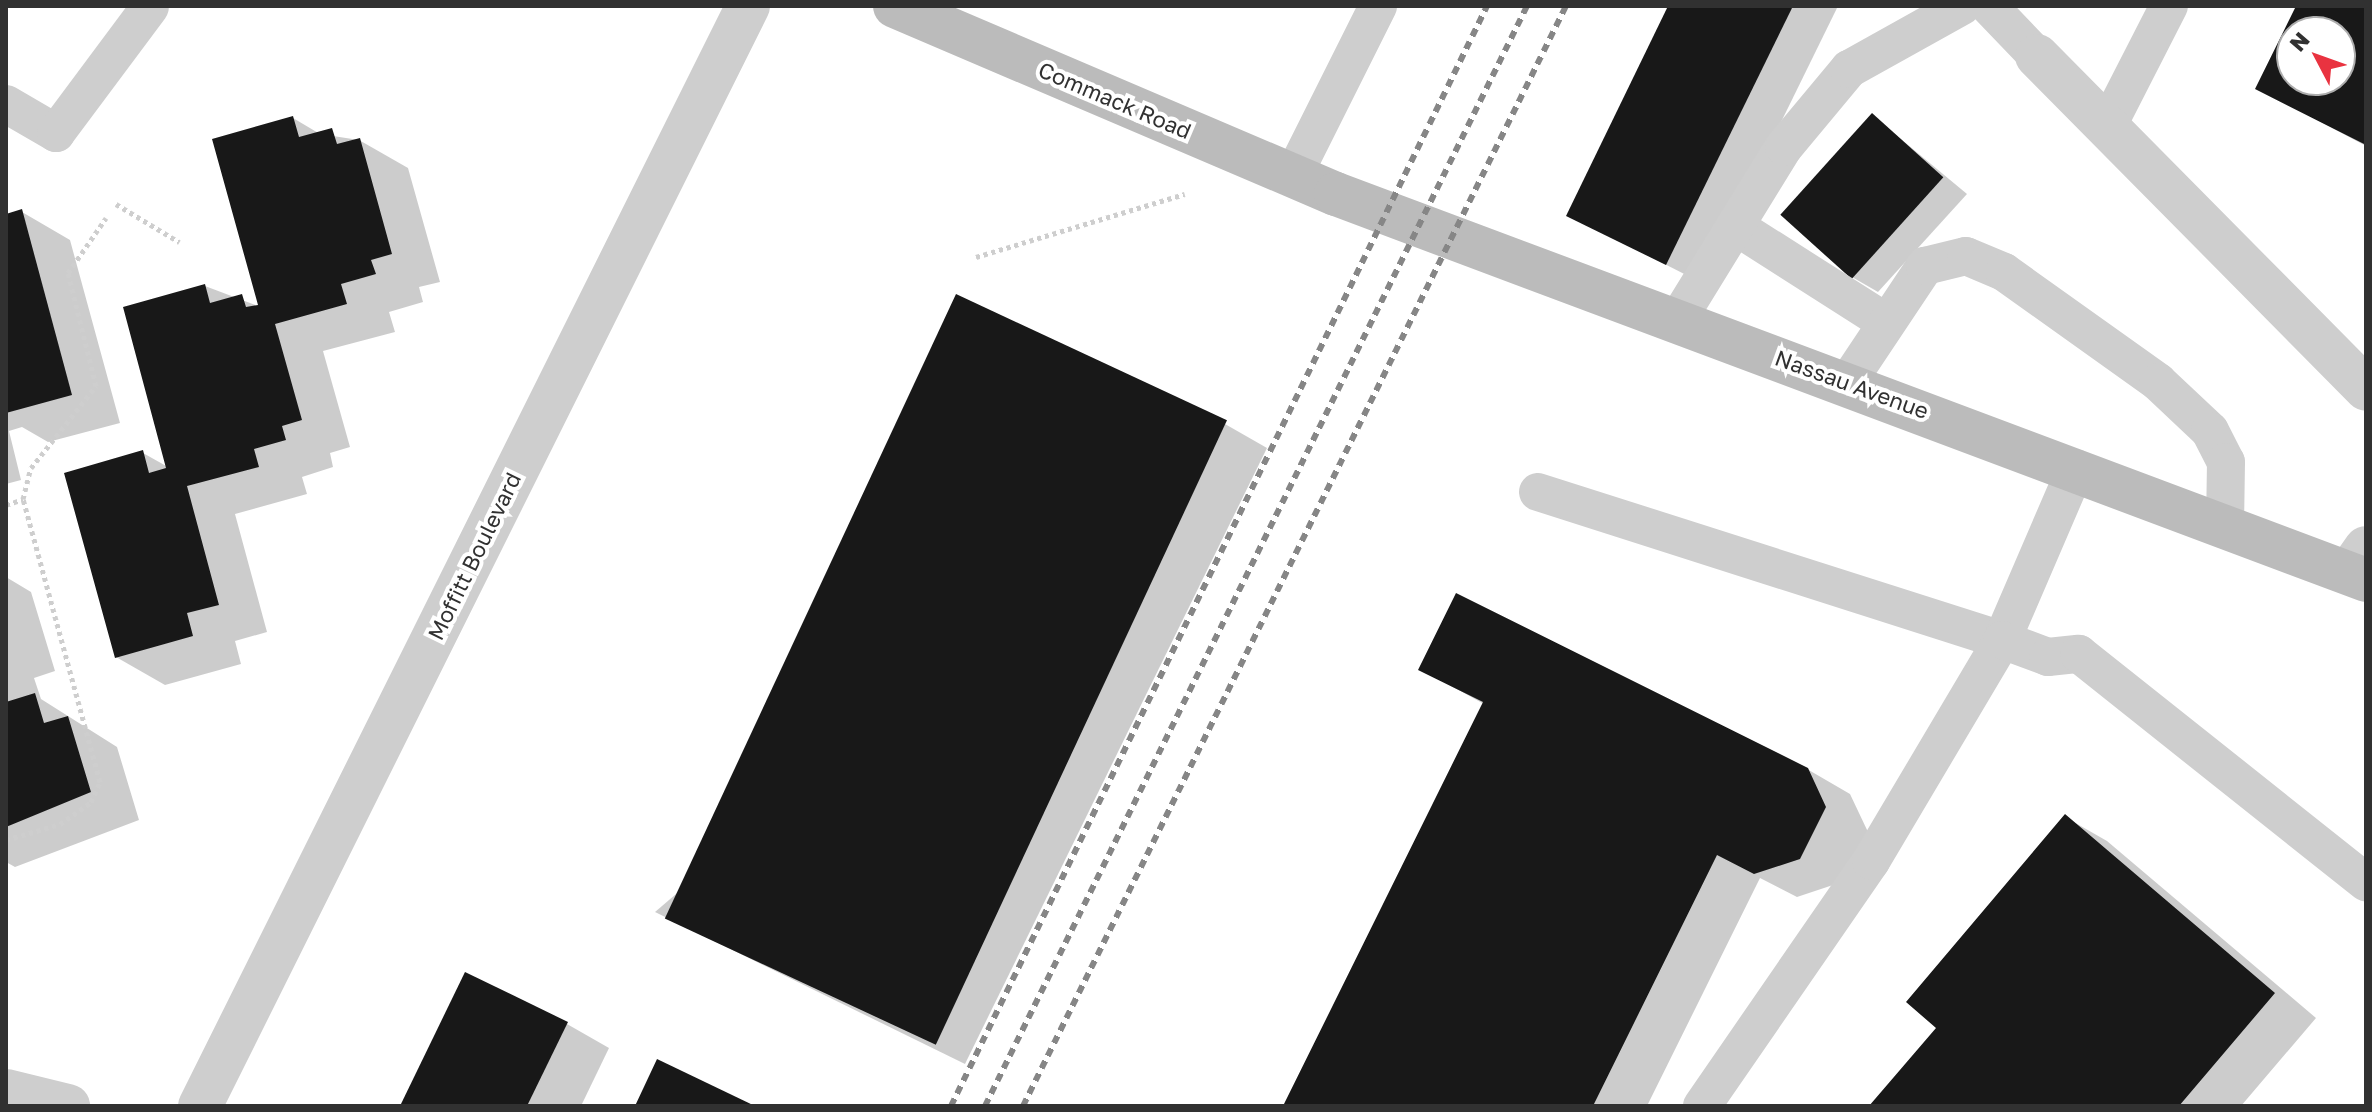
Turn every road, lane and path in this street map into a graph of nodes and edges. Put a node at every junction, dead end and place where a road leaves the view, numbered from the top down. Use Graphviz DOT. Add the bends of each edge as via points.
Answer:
graph roads {
  1 [pos="748,6"];
  2 [pos="895,6"];
  3 [pos="1378,6"];
  4 [pos="1962,6"];
  5 [pos="1989,6"];
  6 [pos="2169,6"];
  7 [pos="150,7"];
  8 [pos="2037,56"];
  9 [pos="6,104"];
  10 [pos="2107,127"];
  11 [pos="1293,176"];
  12 [pos="1201,189"];
  13 [pos="1336,194"];
  14 [pos="116,204"];
  15 [pos="106,218"];
  16 [pos="1735,226"];
  17 [pos="179,242"];
  18 [pos="976,257"];
  19 [pos="1678,319"];
  20 [pos="1884,321"];
  21 [pos="2361,368"];
  22 [pos="1847,383"];
  23 [pos="2076,468"];
  24 [pos="1538,492"];
  25 [pos="23,499"];
  26 [pos="6,505"];
  27 [pos="2225,523"];
  28 [pos="2360,567"];
  29 [pos="2002,640"];
  30 [pos="6,840"];
  31 [pos="2366,882"];
  32 [pos="6,1091"];
  33 [pos="68,1106"];
  34 [pos="200,1106"];
  35 [pos="1702,1106"];
  1 -- 34 [label="street, Moffitt Boulevard"];
  2 -- 11 [label="street, Commack Road"];
  3 -- 11 [label="lane"];
  4 -- 16 [label="lane" via="1849,69 1784,147"];
  5 -- 8 [label="lane"];
  6 -- 10 [label="lane"];
  7 -- 9 [label="lane" via="56,133"];
  8 -- 10 [label="street"];
  10 -- 21 [label="street"];
  11 -- 13 [label="street, Commack Road"];
  12 -- 18 [label="path"];
  13 -- 19 [label="street, Nassau Avenue"];
  14 -- 17 [label="path"];
  15 -- 25 [label="path" via="68,273 96,386 31,468"];
  16 -- 19 [label="lane"];
  16 -- 20 [label="lane"];
  19 -- 22 [label="street, Nassau Avenue"];
  20 -- 22 [label="lane"];
  20 -- 27 [label="lane" via="1925,266 1966,256 2004,272 2158,382 2210,431 2226,462"];
  22 -- 23 [label="street, Nassau Avenue"];
  23 -- 27 [label="street, Nassau Avenue"];
  23 -- 29 [label="lane"];
  24 -- 29 [label="lane"];
  25 -- 26 [label="path"];
  25 -- 30 [label="path" via="100,782 91,802 60,824"];
  27 -- 28 [label="street, Nassau Avenue"];
  29 -- 31 [label="lane" via="2048,657 2079,654"];
  29 -- 35 [label="lane" via="1871,861"];
  32 -- 33 [label="street"];
}
